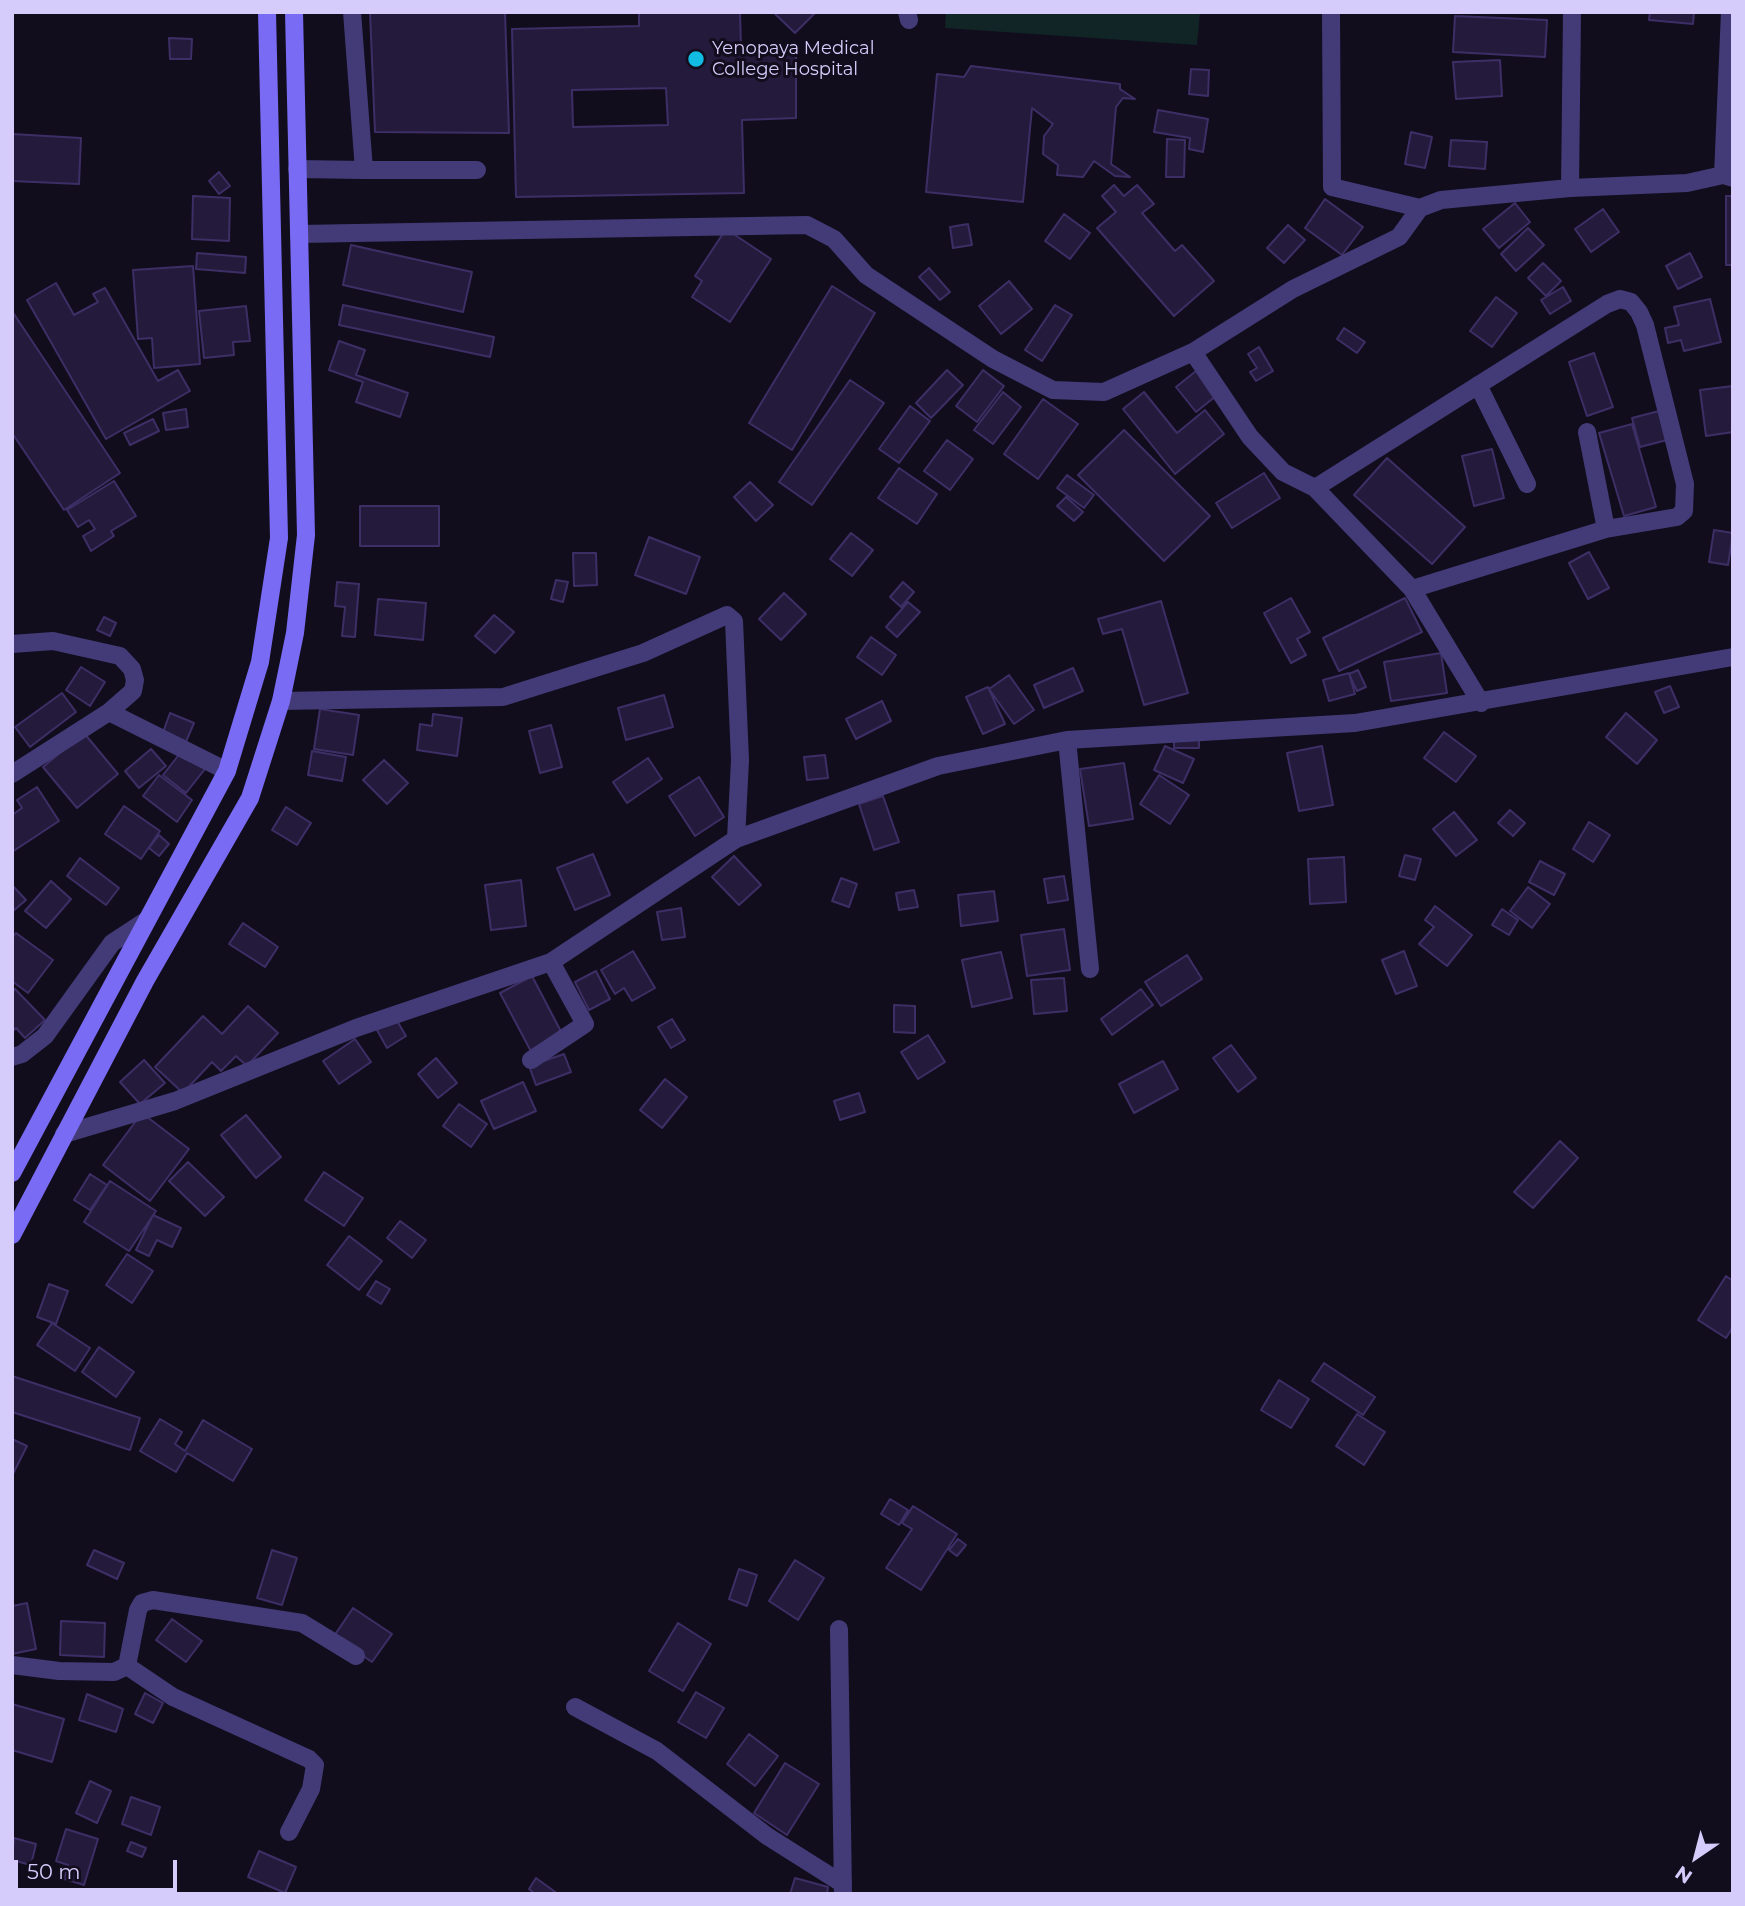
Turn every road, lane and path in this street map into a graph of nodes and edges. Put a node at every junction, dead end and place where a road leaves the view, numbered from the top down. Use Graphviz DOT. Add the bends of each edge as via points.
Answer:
graph roads {
  1 [pos="294,12"];
  2 [pos="352,12"];
  3 [pos="1331,12"];
  4 [pos="1572,12"];
  5 [pos="1730,12"];
  6 [pos="267,21"];
  7 [pos="295,31"];
  8 [pos="297,169"];
  9 [pos="365,170"];
  10 [pos="477,170"];
  11 [pos="1728,177"];
  12 [pos="1570,188"];
  13 [pos="1420,208"];
  14 [pos="299,234"];
  15 [pos="1193,352"];
  16 [pos="1478,385"];
  17 [pos="1587,432"];
  18 [pos="1527,484"];
  19 [pos="1315,488"];
  20 [pos="1606,529"];
  21 [pos="1412,589"];
  22 [pos="12,644"];
  23 [pos="1733,657"];
  24 [pos="281,701"];
  25 [pos="1481,703"];
  26 [pos="109,712"];
  27 [pos="1067,740"];
  28 [pos="227,771"];
  29 [pos="12,774"];
  30 [pos="736,839"];
  31 [pos="147,920"];
  32 [pos="551,962"];
  33 [pos="1090,968"];
  34 [pos="12,1057"];
  35 [pos="531,1060"];
  36 [pos="64,1134"];
  37 [pos="12,1173"];
  38 [pos="12,1235"];
  39 [pos="839,1629"];
  40 [pos="356,1656"];
  41 [pos="12,1665"];
  42 [pos="127,1666"];
  43 [pos="575,1707"];
  44 [pos="289,1832"];
  45 [pos="843,1889"];
  1 -- 7 [label="main road"];
  2 -- 9 [label="street"];
  3 -- 13 [label="street" via="1332,187"];
  4 -- 12 [label="street"];
  5 -- 11 [label="street"];
  6 -- 7 [label="main road"];
  6 -- 28 [label="main road" via="279,538 260,662"];
  7 -- 8 [label="main road"];
  8 -- 9 [label="street"];
  8 -- 14 [label="main road"];
  9 -- 10 [label="street"];
  11 -- 12 [label="street"];
  12 -- 13 [label="street" via="1441,200"];
  13 -- 15 [label="street" via="1399,237 1293,289"];
  14 -- 15 [label="street" via="807,225 834,239 866,275 993,359 1054,390 1104,392"];
  14 -- 24 [label="main road" via="306,535 295,633"];
  15 -- 19 [label="street" via="1250,437 1283,472"];
  16 -- 18 [label="street"];
  16 -- 19 [label="street"];
  16 -- 20 [label="street" via="1607,304 1620,299 1631,302 1645,325 1685,484 1684,511 1677,517"];
  17 -- 20 [label="street"];
  19 -- 21 [label="street"];
  20 -- 21 [label="street"];
  21 -- 25 [label="street"];
  22 -- 26 [label="street" via="52,641 120,656 132,668 133,691"];
  23 -- 25 [label="street"];
  24 -- 30 [label="street" via="503,697 643,653 727,615 734,621 740,760"];
  24 -- 36 [label="main road" via="250,798"];
  25 -- 27 [label="street" via="1355,723"];
  26 -- 28 [label="street"];
  26 -- 29 [label="street"];
  27 -- 30 [label="street" via="939,766"];
  27 -- 33 [label="street"];
  28 -- 31 [label="main road"];
  30 -- 32 [label="street"];
  31 -- 34 [label="street" via="112,943 45,1036"];
  31 -- 37 [label="main road"];
  32 -- 35 [label="street" via="585,1024"];
  32 -- 36 [label="street" via="356,1028 174,1101"];
  36 -- 38 [label="main road"];
  39 -- 45 [label="street"];
  40 -- 42 [label="street" via="302,1623 153,1600 138,1609"];
  41 -- 42 [label="street" via="89,1672 114,1672"];
  42 -- 44 [label="street" via="173,1697 315,1765 311,1789"];
  43 -- 45 [label="street" via="657,1751"];
}
